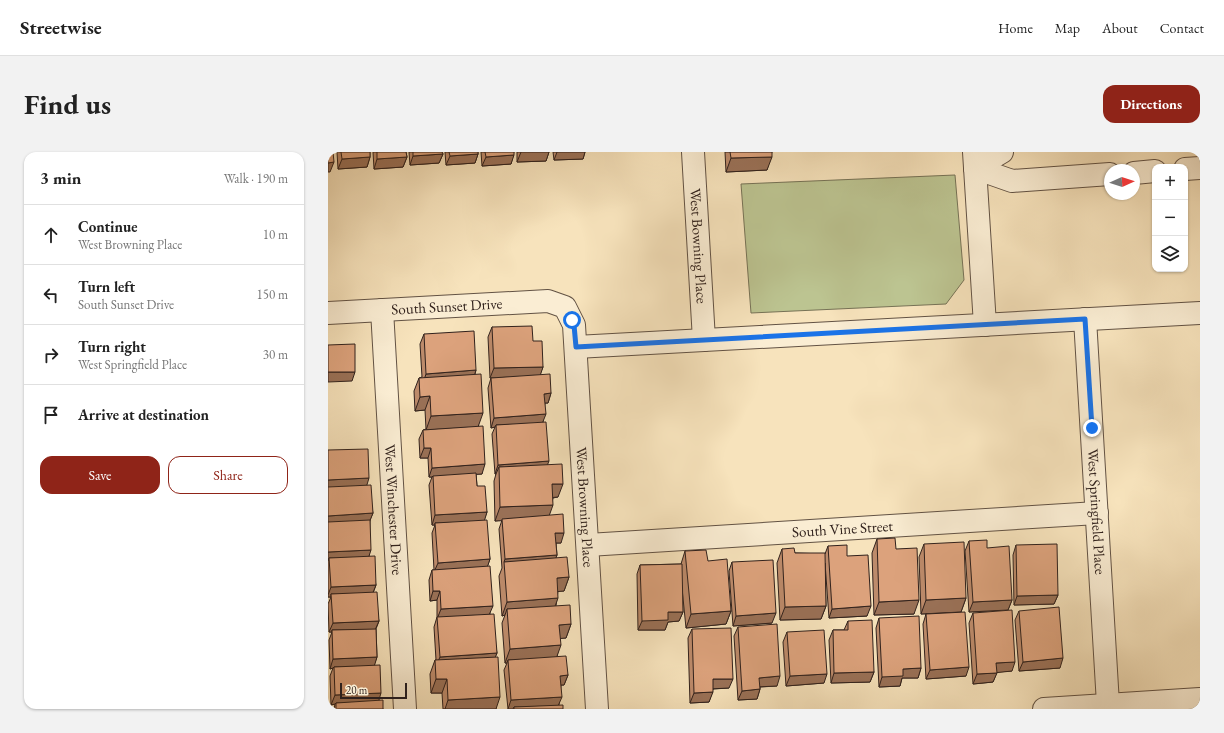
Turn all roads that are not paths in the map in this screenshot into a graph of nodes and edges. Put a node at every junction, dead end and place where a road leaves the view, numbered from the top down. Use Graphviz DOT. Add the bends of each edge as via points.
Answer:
graph roads {
  1 [pos="693,152"];
  2 [pos="1002,152"];
  3 [pos="975,160"];
  4 [pos="1200,168"];
  5 [pos="1188,169"];
  6 [pos="1152,171"];
  7 [pos="1140,172"];
  8 [pos="1104,174"];
  9 [pos="565,307"];
  10 [pos="382,310"];
  11 [pos="328,313"];
  12 [pos="1200,313"];
  13 [pos="1085,319"];
  14 [pos="985,324"];
  15 [pos="704,340"];
  16 [pos="576,347"];
  17 [pos="1097,513"];
  18 [pos="588,545"];
  19 [pos="1200,699"];
  20 [pos="1108,704"];
  21 [pos="405,709"];
  22 [pos="597,709"];
  23 [pos="1044,709"];
  1 -- 15 [label="street, West Bowning Place"];
  2 -- 3 [label="street"];
  3 -- 8 [label="street" via="1012,181"];
  3 -- 14 [label="street"];
  4 -- 5 [label="street"];
  6 -- 7 [label="street"];
  9 -- 10 [label="street, South Sunset Drive" via="548,301"];
  9 -- 16 [label="street, West Browning Place" via="574,325"];
  10 -- 11 [label="street, South Sunset Drive"];
  10 -- 21 [label="street, West Winchester Drive"];
  12 -- 13 [label="street"];
  13 -- 14 [label="street"];
  13 -- 17 [label="street, West Springfield Place"];
  14 -- 15 [label="street"];
  15 -- 16 [label="street"];
  16 -- 18 [label="street, West Browning Place"];
  17 -- 18 [label="street, South Vine Street"];
  17 -- 20 [label="street, West Springfield Place"];
  18 -- 22 [label="street, West Browning Place"];
  19 -- 20 [label="street"];
  20 -- 23 [label="street"];
}
